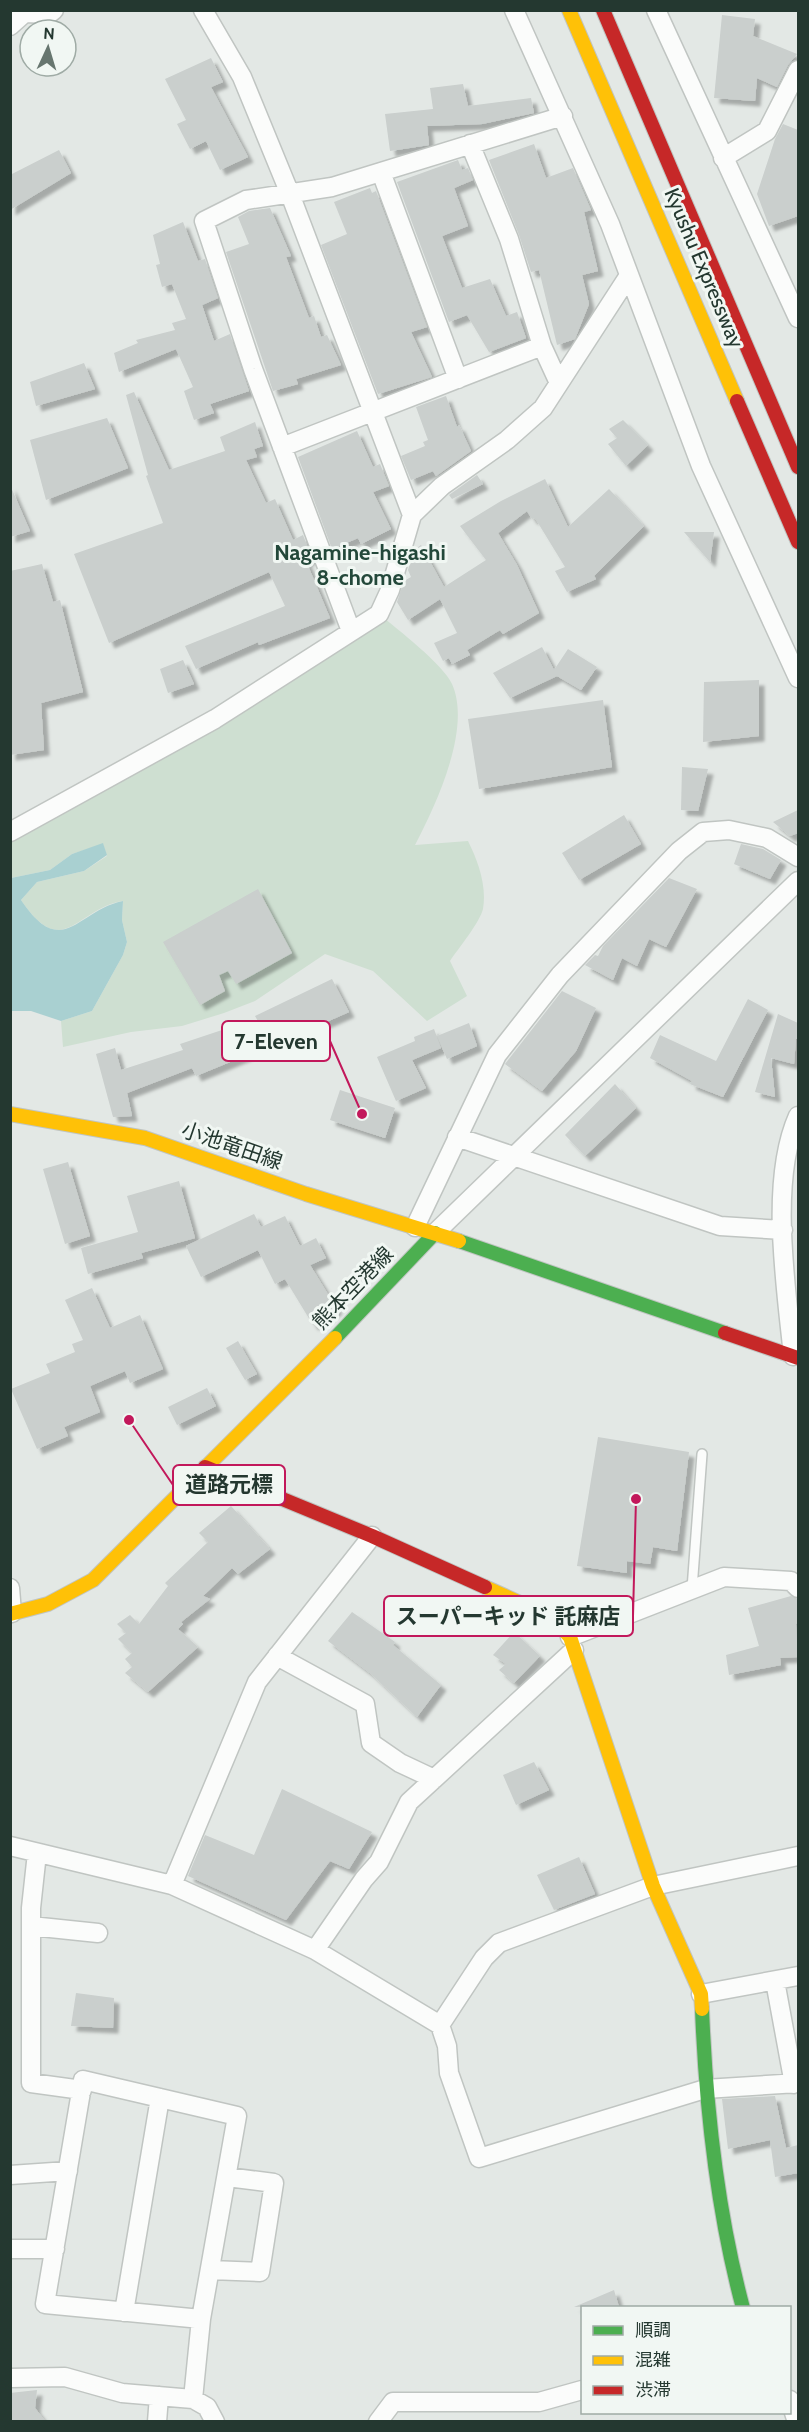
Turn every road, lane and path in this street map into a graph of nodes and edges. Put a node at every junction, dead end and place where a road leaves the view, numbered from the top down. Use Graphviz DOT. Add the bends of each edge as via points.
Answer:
graph roads {
  1 [pos="54,10"];
  2 [pos="203,10"];
  3 [pos="514,10"];
  4 [pos="558,10"];
  5 [pos="569,10"];
  6 [pos="603,10"];
  7 [pos="656,10"];
  8 [pos="27,12"];
  9 [pos="10,26"];
  10 [pos="798,70"];
  11 [pos="563,116"];
  12 [pos="470,144"];
  13 [pos="723,158"];
  14 [pos="381,172"];
  15 [pos="642,177"];
  16 [pos="290,194"];
  17 [pos="628,277"];
  18 [pos="798,318"];
  19 [pos="542,346"];
  20 [pos="458,379"];
  21 [pos="559,383"];
  22 [pos="373,411"];
  23 [pos="282,447"];
  24 [pos="798,467"];
  25 [pos="412,515"];
  26 [pos="798,542"];
  27 [pos="351,631"];
  28 [pos="798,678"];
  29 [pos="10,832"];
  30 [pos="798,857"];
  31 [pos="798,881"];
  32 [pos="10,1114"];
  33 [pos="798,1116"];
  34 [pos="457,1137"];
  35 [pos="514,1157"];
  36 [pos="415,1227"];
  37 [pos="783,1230"];
  38 [pos="435,1233"];
  39 [pos="796,1357"];
  40 [pos="702,1454"];
  41 [pos="205,1467"];
  42 [pos="372,1536"];
  43 [pos="10,1588"];
  44 [pos="798,1588"];
  45 [pos="692,1589"];
  46 [pos="11,1614"];
  47 [pos="572,1643"];
  48 [pos="277,1656"];
  49 [pos="434,1779"];
  50 [pos="10,1846"];
  51 [pos="37,1853"];
  52 [pos="798,1856"];
  53 [pos="172,1885"];
  54 [pos="653,1886"];
  55 [pos="32,1926"];
  56 [pos="98,1933"];
  57 [pos="315,1950"];
  58 [pos="798,1976"];
  59 [pos="775,1981"];
  60 [pos="701,1994"];
  61 [pos="440,2025"];
  62 [pos="796,2084"];
  63 [pos="705,2089"];
  64 [pos="81,2090"];
  65 [pos="160,2098"];
  66 [pos="68,2171"];
  67 [pos="10,2175"];
  68 [pos="226,2177"];
  69 [pos="10,2249"];
  70 [pos="54,2249"];
  71 [pos="210,2270"];
  72 [pos="743,2306"];
  73 [pos="124,2312"];
  74 [pos="201,2319"];
  75 [pos="10,2378"];
  76 [pos="581,2390"];
  77 [pos="159,2396"];
  78 [pos="193,2400"];
  79 [pos="791,2405"];
  80 [pos="157,2421"];
  81 [pos="215,2421"];
  82 [pos="378,2421"];
  83 [pos="797,2421"];
  1 -- 8 [label="street" via="49,14"];
  2 -- 16 [label="street" via="242,77"];
  3 -- 11 [label="street"];
  4 -- 15 [label="main road"];
  5 -- 15 [label="main road, Kyushu Expressway"];
  6 -- 24 [label="main road, Kyushu Expressway"];
  7 -- 13 [label="street"];
  8 -- 9 [label="street"];
  10 -- 13 [label="street" via="766,131"];
  11 -- 12 [label="street"];
  11 -- 17 [label="street" via="610,224"];
  12 -- 14 [label="street"];
  12 -- 19 [label="street" via="509,239"];
  13 -- 18 [label="street"];
  14 -- 16 [label="street" via="332,187"];
  14 -- 20 [label="street"];
  15 -- 26 [label="main road, Kyushu Expressway"];
  16 -- 22 [label="street"];
  16 -- 23 [label="street" via="246,200 204,221"];
  17 -- 21 [label="street"];
  17 -- 28 [label="street" via="701,466"];
  19 -- 20 [label="street"];
  19 -- 21 [label="street"];
  20 -- 22 [label="street"];
  21 -- 25 [label="street" via="543,408 507,440 442,486"];
  22 -- 23 [label="street"];
  22 -- 25 [label="street"];
  23 -- 27 [label="street"];
  25 -- 27 [label="street" via="379,614"];
  27 -- 29 [label="street" via="215,719"];
  30 -- 34 [label="street" via="767,838 729,830 703,832 679,851 560,975 498,1055"];
  31 -- 35 [label="street"];
  32 -- 36 [label="main road, 小池竜田線" via="145,1138"];
  33 -- 37 [label="street" via="789,1136 782,1196"];
  34 -- 35 [label="street"];
  34 -- 36 [label="street"];
  35 -- 37 [label="street" via="720,1226"];
  35 -- 38 [label="street"];
  36 -- 38 [label="main road, 小池竜田線"];
  37 -- 39 [label="street"];
  38 -- 39 [label="main road"];
  38 -- 41 [label="main road, 熊本空港線" via="346,1328"];
  40 -- 45 [label="lane"];
  41 -- 42 [label="main road"];
  41 -- 46 [label="main road, 熊本空港線" via="93,1580 48,1604"];
  42 -- 47 [label="main road" via="553,1618"];
  42 -- 48 [label="street"];
  43 -- 46 [label="street"];
  44 -- 45 [label="street" via="791,1581 724,1577"];
  45 -- 47 [label="street"];
  47 -- 49 [label="street"];
  47 -- 54 [label="main road"];
  48 -- 49 [label="street" via="365,1704 371,1743"];
  48 -- 53 [label="street" via="257,1682"];
  49 -- 57 [label="street" via="409,1802 380,1862"];
  50 -- 51 [label="street"];
  51 -- 53 [label="street"];
  51 -- 55 [label="street"];
  52 -- 54 [label="street"];
  53 -- 57 [label="street"];
  54 -- 60 [label="main road"];
  54 -- 61 [label="street" via="499,1943 484,1958"];
  55 -- 56 [label="street"];
  55 -- 64 [label="street" via="31,2083"];
  57 -- 61 [label="street"];
  58 -- 59 [label="street"];
  59 -- 60 [label="street"];
  59 -- 62 [label="street"];
  60 -- 63 [label="main road"];
  61 -- 63 [label="street" via="447,2046 448,2073 479,2158"];
  62 -- 63 [label="street"];
  63 -- 72 [label="main road" via="728,2249"];
  64 -- 65 [label="street" via="83,2080"];
  64 -- 66 [label="street"];
  65 -- 68 [label="street" via="237,2116"];
  65 -- 73 [label="street"];
  66 -- 67 [label="street"];
  66 -- 70 [label="street"];
  68 -- 71 [label="street"];
  68 -- 71 [label="street" via="274,2183 260,2272"];
  69 -- 70 [label="street"];
  70 -- 73 [label="street" via="45,2304"];
  71 -- 74 [label="street"];
  73 -- 74 [label="street"];
  74 -- 78 [label="street"];
  75 -- 77 [label="street" via="65,2377 122,2393"];
  76 -- 82 [label="street" via="538,2402 393,2402"];
  77 -- 78 [label="street"];
  77 -- 80 [label="street"];
  78 -- 81 [label="street" via="207,2407"];
  79 -- 83 [label="street"];
}
